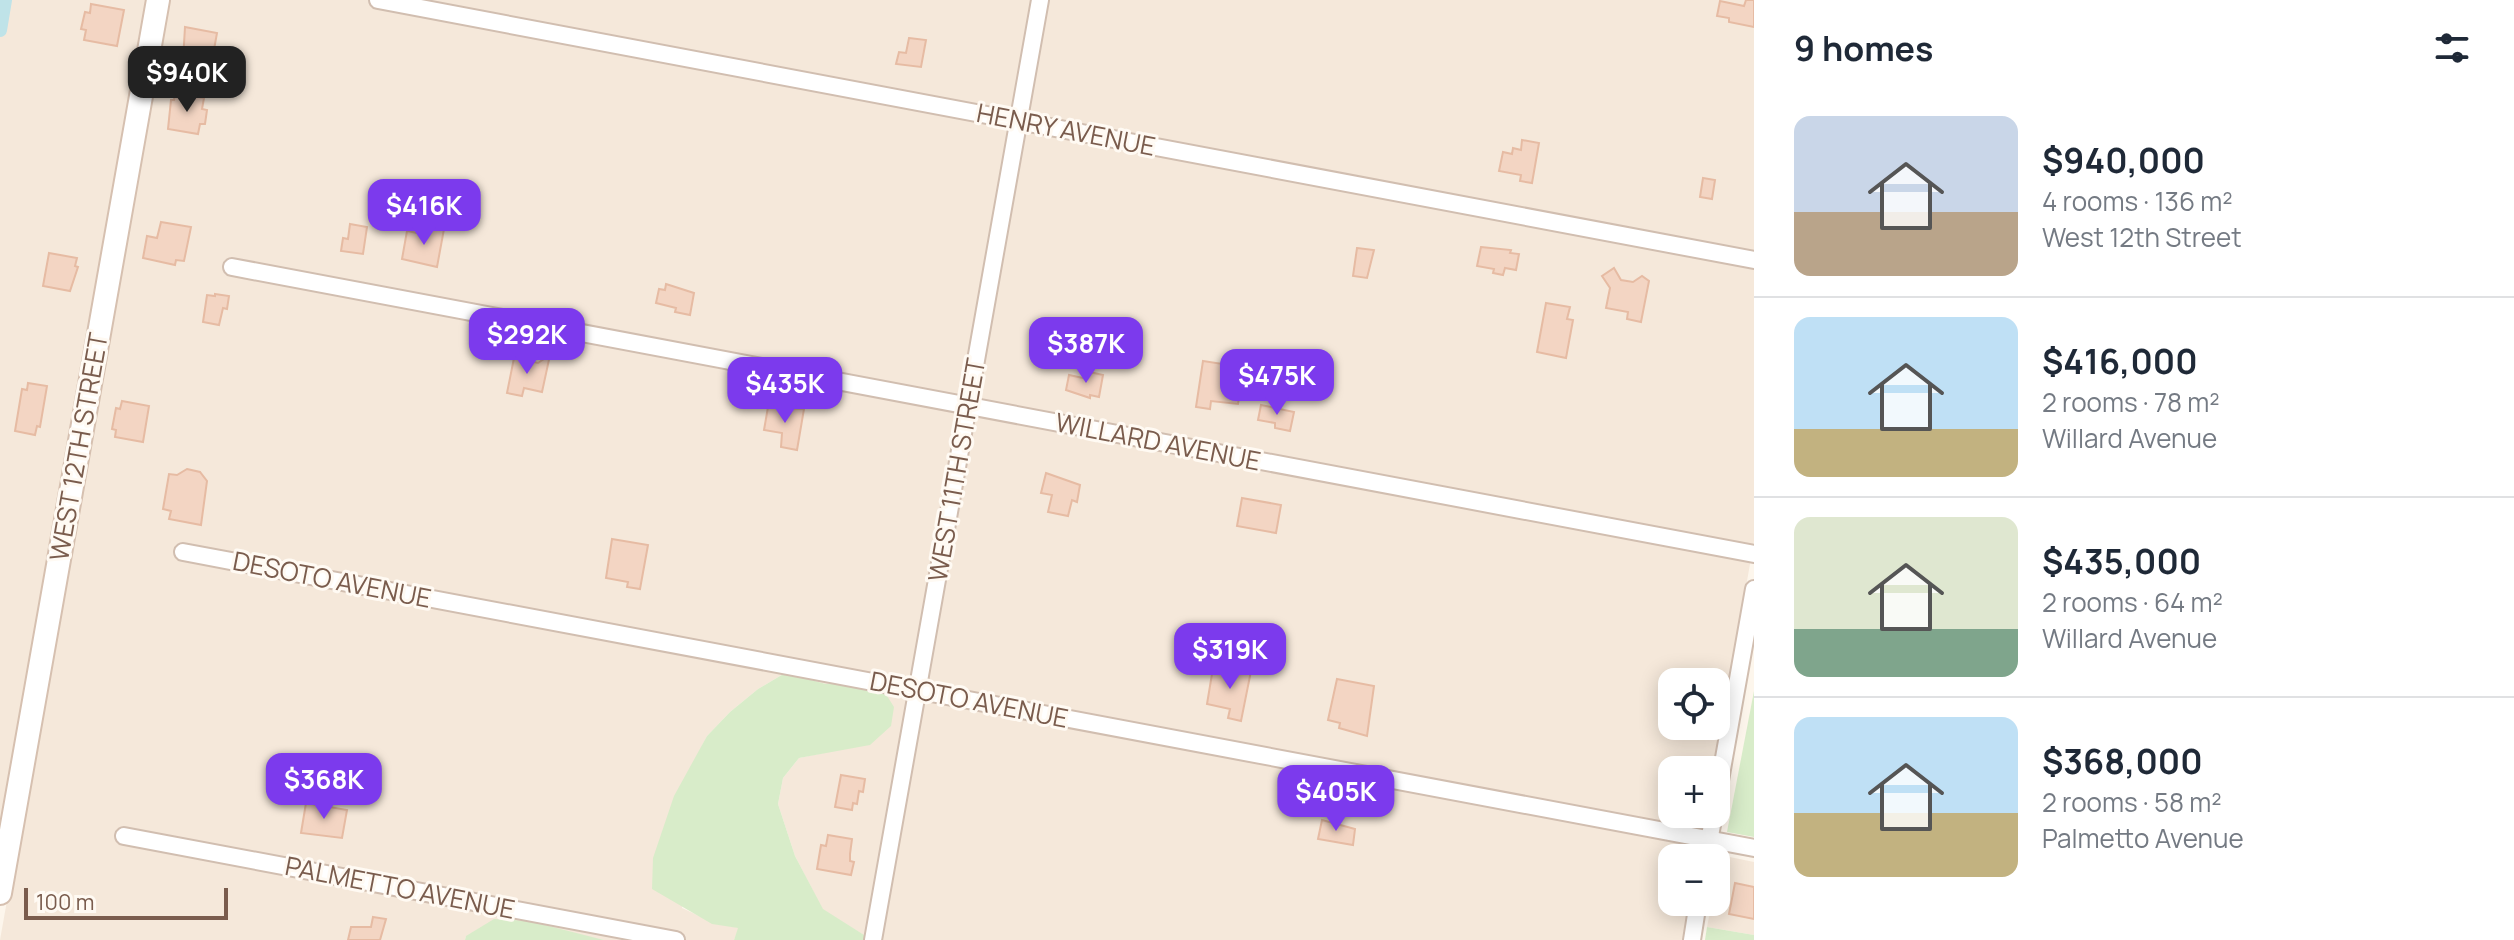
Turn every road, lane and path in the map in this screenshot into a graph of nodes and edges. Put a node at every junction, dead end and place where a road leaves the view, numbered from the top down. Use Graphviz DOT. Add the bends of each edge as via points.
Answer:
graph roads {
  1 [pos="158,0"];
  2 [pos="378,0"];
  3 [pos="1040,0"];
  4 [pos="1019,121"];
  5 [pos="1754,260"];
  6 [pos="232,267"];
  7 [pos="969,407"];
  8 [pos="183,552"];
  9 [pos="1754,554"];
  10 [pos="1754,589"];
  11 [pos="917,690"];
  12 [pos="1724,756"];
  13 [pos="1712,828"];
  14 [pos="124,836"];
  15 [pos="1710,839"];
  16 [pos="1709,844"];
  17 [pos="1754,848"];
  18 [pos="0,893"];
  19 [pos="1696,916"];
  20 [pos="676,940"];
  21 [pos="873,940"];
  22 [pos="1692,940"];
  1 -- 18 [label="street, WEST 12TH STREET"];
  2 -- 4 [label="street, HENRY AVENUE"];
  3 -- 4 [label="street, WEST 11TH STREET"];
  4 -- 5 [label="street, HENRY AVENUE"];
  4 -- 7 [label="street, WEST 11TH STREET"];
  6 -- 7 [label="street, WILLARD AVENUE"];
  7 -- 9 [label="street, WILLARD AVENUE"];
  7 -- 11 [label="street, WEST 11TH STREET"];
  8 -- 11 [label="street, DESOTO AVENUE"];
  10 -- 12 [label="street"];
  11 -- 15 [label="street, DESOTO AVENUE"];
  11 -- 21 [label="street, WEST 11TH STREET"];
  13 -- 15 [label="street"];
  14 -- 20 [label="street, PALMETTO AVENUE"];
  15 -- 16 [label="street"];
  15 -- 17 [label="street, DESOTO AVENUE"];
  19 -- 22 [label="street"];
}
